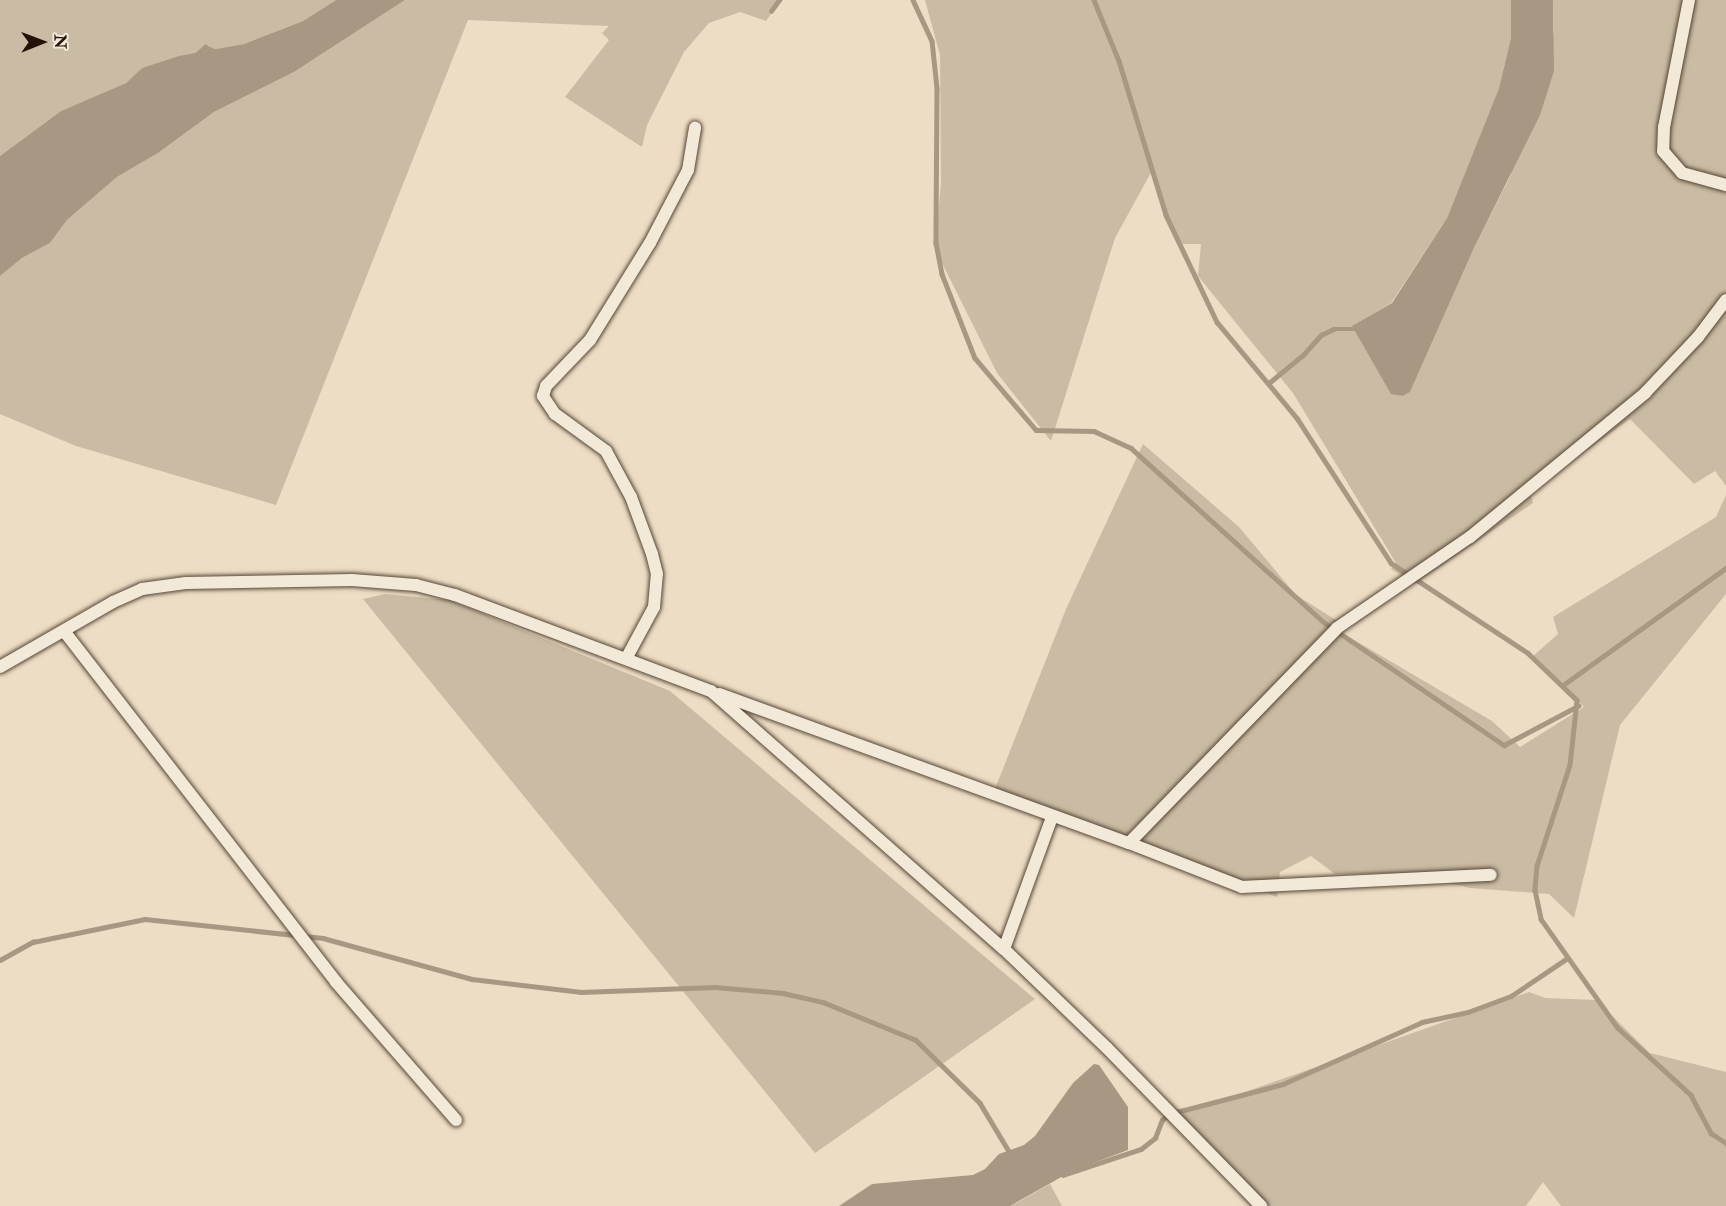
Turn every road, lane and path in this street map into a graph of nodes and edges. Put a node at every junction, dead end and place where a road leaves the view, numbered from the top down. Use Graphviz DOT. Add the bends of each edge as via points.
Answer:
graph roads {
  1 [pos="1689,0"];
  2 [pos="695,128"];
  3 [pos="1726,185"];
  4 [pos="1726,300"];
  5 [pos="64,631"];
  6 [pos="627,657"];
  7 [pos="0,667"];
  8 [pos="711,691"];
  9 [pos="1052,817"];
  10 [pos="1129,843"];
  11 [pos="1491,875"];
  12 [pos="1004,949"];
  13 [pos="456,1120"];
  14 [pos="1261,1206"];
  1 -- 3 [label="street" via="1664,127 1663,151 1682,173"];
  2 -- 6 [label="street" via="685,179 650,243 590,340 544,391 544,401 550,410 606,451 631,497 652,554 657,574 654,607"];
  4 -- 10 [label="street" via="1698,337 1645,393 1470,537 1337,628"];
  5 -- 6 [label="street" via="113,602 161,586 352,580 416,585"];
  5 -- 7 [label="street"];
  5 -- 13 [label="street" via="336,982"];
  6 -- 8 [label="street"];
  8 -- 9 [label="street"];
  8 -- 12 [label="street"];
  9 -- 10 [label="street"];
  9 -- 12 [label="street"];
  10 -- 11 [label="street" via="1242,887"];
  12 -- 14 [label="street"];
}
